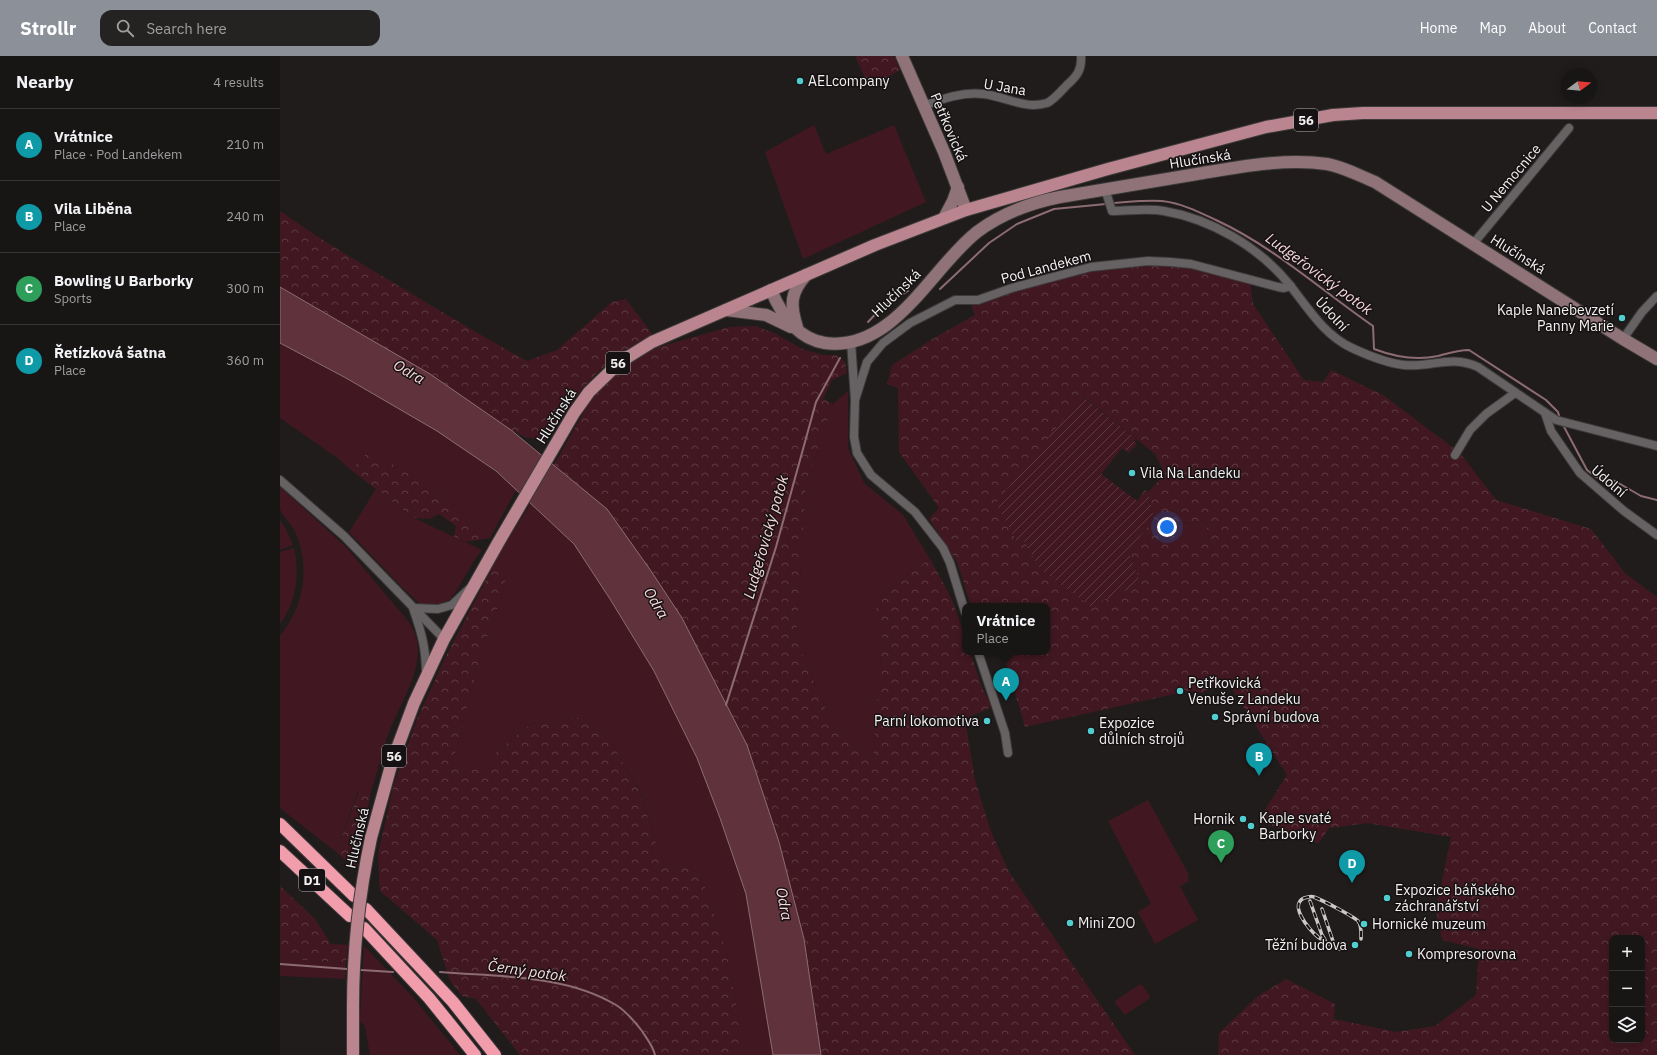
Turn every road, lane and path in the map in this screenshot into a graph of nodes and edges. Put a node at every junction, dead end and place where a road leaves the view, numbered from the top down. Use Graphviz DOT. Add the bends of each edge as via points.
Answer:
graph roads {
  1 [pos="902,56"];
  2 [pos="1081,56"];
  3 [pos="924,106"];
  4 [pos="1657,113"];
  5 [pos="1569,128"];
  6 [pos="958,187"];
  7 [pos="1108,199"];
  8 [pos="966,210"];
  9 [pos="944,218"];
  10 [pos="1473,244"];
  11 [pos="806,275"];
  12 [pos="1290,286"];
  13 [pos="771,290"];
  14 [pos="1657,296"];
  15 [pos="726,310"];
  16 [pos="798,330"];
  17 [pos="1623,339"];
  18 [pos="852,342"];
  19 [pos="1657,359"];
  20 [pos="1515,393"];
  21 [pos="855,400"];
  22 [pos="1545,414"];
  23 [pos="1657,446"];
  24 [pos="1455,455"];
  25 [pos="280,480"];
  26 [pos="1657,535"];
  27 [pos="476,583"];
  28 [pos="962,603"];
  29 [pos="413,608"];
  30 [pos="444,639"];
  31 [pos="979,655"];
  32 [pos="426,676"];
  33 [pos="1008,753"];
  34 [pos="280,824"];
  35 [pos="280,831"];
  36 [pos="280,851"];
  37 [pos="280,858"];
  38 [pos="318,862"];
  39 [pos="354,896"];
  40 [pos="366,909"];
  41 [pos="364,928"];
  42 [pos="353,1055"];
  43 [pos="475,1055"];
  44 [pos="495,1055"];
  1 -- 3 [label="street, Petřkovická"];
  2 -- 3 [label="street, U Jana" via="1076,76 1047,102 1027,105 984,94 957,95"];
  3 -- 6 [label="street, Petřkovická"];
  4 -- 8 [label="main road, 56" via="1333,115 1281,124 1221,139"];
  5 -- 10 [label="street, U Nemocnice"];
  6 -- 8 [label="street, Petřkovická"];
  6 -- 9 [label="street"];
  7 -- 10 [label="street, Hlučínská" via="1272,163 1328,164 1375,182"];
  7 -- 12 [label="street, Údolní" via="1112,211 1164,211 1222,230 1236,237 1260,256"];
  7 -- 18 [label="street, Hlučínská" via="1045,200 995,220 968,240 918,296 891,321 875,332"];
  8 -- 9 [label="main road, 56"];
  9 -- 11 [label="main road, Hlučínská / 56"];
  10 -- 17 [label="street, Hlučínská"];
  11 -- 13 [label="main road, Hlučínská / 56"];
  11 -- 16 [label="street" via="793,297 793,313"];
  12 -- 20 [label="street, Údolní" via="1334,339 1354,349 1403,365 1468,362"];
  12 -- 21 [label="street, Pod Landekem" via="1278,287 1191,264 1148,261 1091,267 978,300 955,300 910,324 883,343 867,362"];
  13 -- 15 [label="main road, Hlučínská / 56"];
  13 -- 16 [label="street, Hlučínská" via="782,312"];
  14 -- 17 [label="street"];
  15 -- 16 [label="street" via="770,316"];
  15 -- 27 [label="main road, Hlučínská / 56" via="652,342 603,376 589,392 561,435"];
  16 -- 18 [label="street, Hlučínská" via="822,342"];
  17 -- 19 [label="street, Hlučínská"];
  18 -- 21 [label="street, Pod Landekem"];
  20 -- 22 [label="street, Údolní"];
  20 -- 24 [label="street" via="1486,414 1470,430"];
  21 -- 28 [label="street, Pod Landekem" via="854,437 857,453 871,475 915,512 943,548"];
  22 -- 23 [label="street, Údolní" via="1556,420"];
  22 -- 26 [label="street, Údolní" via="1552,431 1580,473 1624,511"];
  25 -- 29 [label="street" via="344,536"];
  27 -- 29 [label="street" via="452,605 438,609"];
  27 -- 30 [label="main road, Hlučínská / 56"];
  29 -- 30 [label="street"];
  29 -- 32 [label="street" via="423,636"];
  30 -- 32 [label="main road, Hlučínská / 56"];
  31 -- 33 [label="street" via="1005,733"];
  32 -- 42 [label="main road, Hlučínská / 56, bridge" via="397,748 371,838 362,882 353,973"];
  34 -- 38 [label="highway, D1"];
  35 -- 38 [label="highway, D1"];
  36 -- 37 [label="highway, D1" via="347,913 310,886"];
  38 -- 39 [label="highway, D1"];
  40 -- 44 [label="highway" via="453,1002"];
  41 -- 43 [label="highway" via="429,998"];
}
